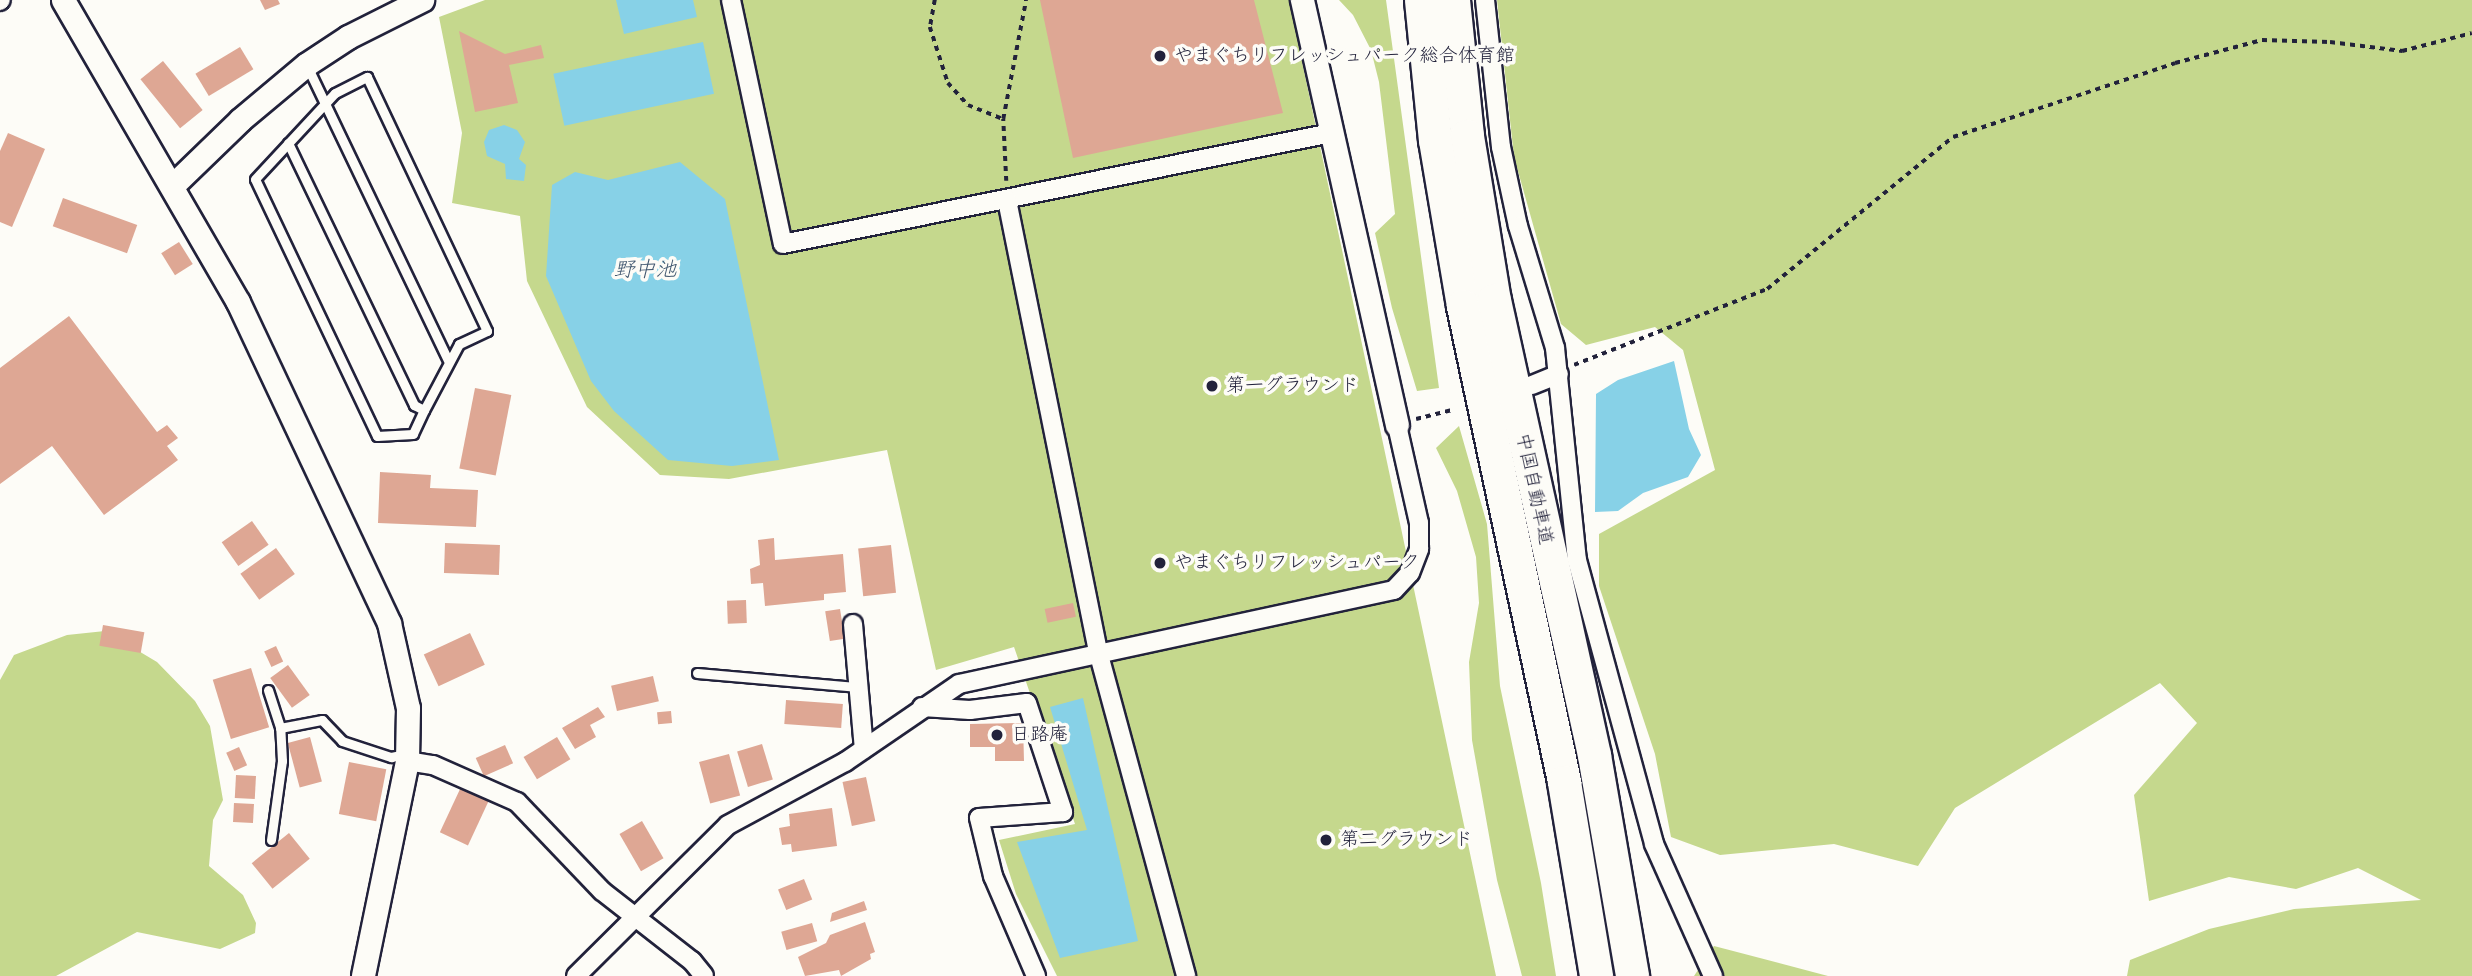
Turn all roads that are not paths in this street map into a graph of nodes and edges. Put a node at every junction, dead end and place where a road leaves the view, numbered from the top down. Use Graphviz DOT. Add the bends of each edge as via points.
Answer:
graph roads {
  1 [pos="63,0"];
  2 [pos="422,0"];
  3 [pos="732,0"];
  4 [pos="1302,0"];
  5 [pos="1420,0"];
  6 [pos="1453,0"];
  7 [pos="1485,0"];
  8 [pos="307,64"];
  9 [pos="325,103"];
  10 [pos="1331,134"];
  11 [pos="288,143"];
  12 [pos="172,186"];
  13 [pos="1007,200"];
  14 [pos="448,360"];
  15 [pos="1559,374"];
  16 [pos="1532,385"];
  17 [pos="424,410"];
  18 [pos="1396,425"];
  19 [pos="853,624"];
  20 [pos="1099,655"];
  21 [pos="697,673"];
  22 [pos="858,687"];
  23 [pos="268,690"];
  24 [pos="922,707"];
  25 [pos="280,728"];
  26 [pos="864,749"];
  27 [pos="407,758"];
  28 [pos="271,840"];
  29 [pos="1585,901"];
  30 [pos="633,915"];
  31 [pos="363,976"];
  32 [pos="576,976"];
  33 [pos="704,976"];
  34 [pos="1036,976"];
  35 [pos="1186,976"];
  36 [pos="1589,976"];
  37 [pos="1596,976"];
  38 [pos="1632,976"];
  39 [pos="1713,976"];
  1 -- 12 [label="street"];
  2 -- 8 [label="street" via="348,37"];
  3 -- 13 [label="street" via="783,244"];
  4 -- 10 [label="street"];
  5 -- 29 [label="highway, 中国自動車道" via="1435,141 1463,306"];
  6 -- 38 [label="highway, 中国自動車道" via="1467,136 1494,300 1594,755"];
  7 -- 15 [label="street" via="1501,146"];
  8 -- 9 [label="lane"];
  8 -- 12 [label="street"];
  9 -- 11 [label="lane"];
  9 -- 14 [label="lane"];
  9 -- 14 [label="lane" via="367,78 487,331 459,344"];
  10 -- 13 [label="street"];
  10 -- 18 [label="street"];
  11 -- 17 [label="lane" via="414,405"];
  11 -- 17 [label="lane" via="255,179 377,436 413,434"];
  12 -- 27 [label="street" via="238,302 377,593 397,653 408,708"];
  13 -- 20 [label="street"];
  14 -- 17 [label="lane"];
  15 -- 16 [label="street"];
  15 -- 39 [label="street" via="1577,559 1654,844"];
  18 -- 20 [label="street" via="1419,523 1419,548 1409,573 1394,590"];
  19 -- 22 [label="street"];
  20 -- 24 [label="street" via="959,684"];
  20 -- 35 [label="street"];
  21 -- 22 [label="lane"];
  22 -- 26 [label="street"];
  23 -- 25 [label="lane"];
  24 -- 26 [label="street"];
  24 -- 34 [label="street" via="970,710 1027,703 1063,812 979,818 993,876"];
  25 -- 27 [label="lane" via="322,720 342,741"];
  25 -- 28 [label="lane" via="282,761"];
  26 -- 30 [label="street" via="727,825"];
  27 -- 30 [label="street" via="517,802 602,891"];
  27 -- 31 [label="street"];
  29 -- 36 [label="highway"];
  29 -- 37 [label="highway, 中国自動車道"];
  30 -- 32 [label="street"];
  30 -- 33 [label="street"];
}
